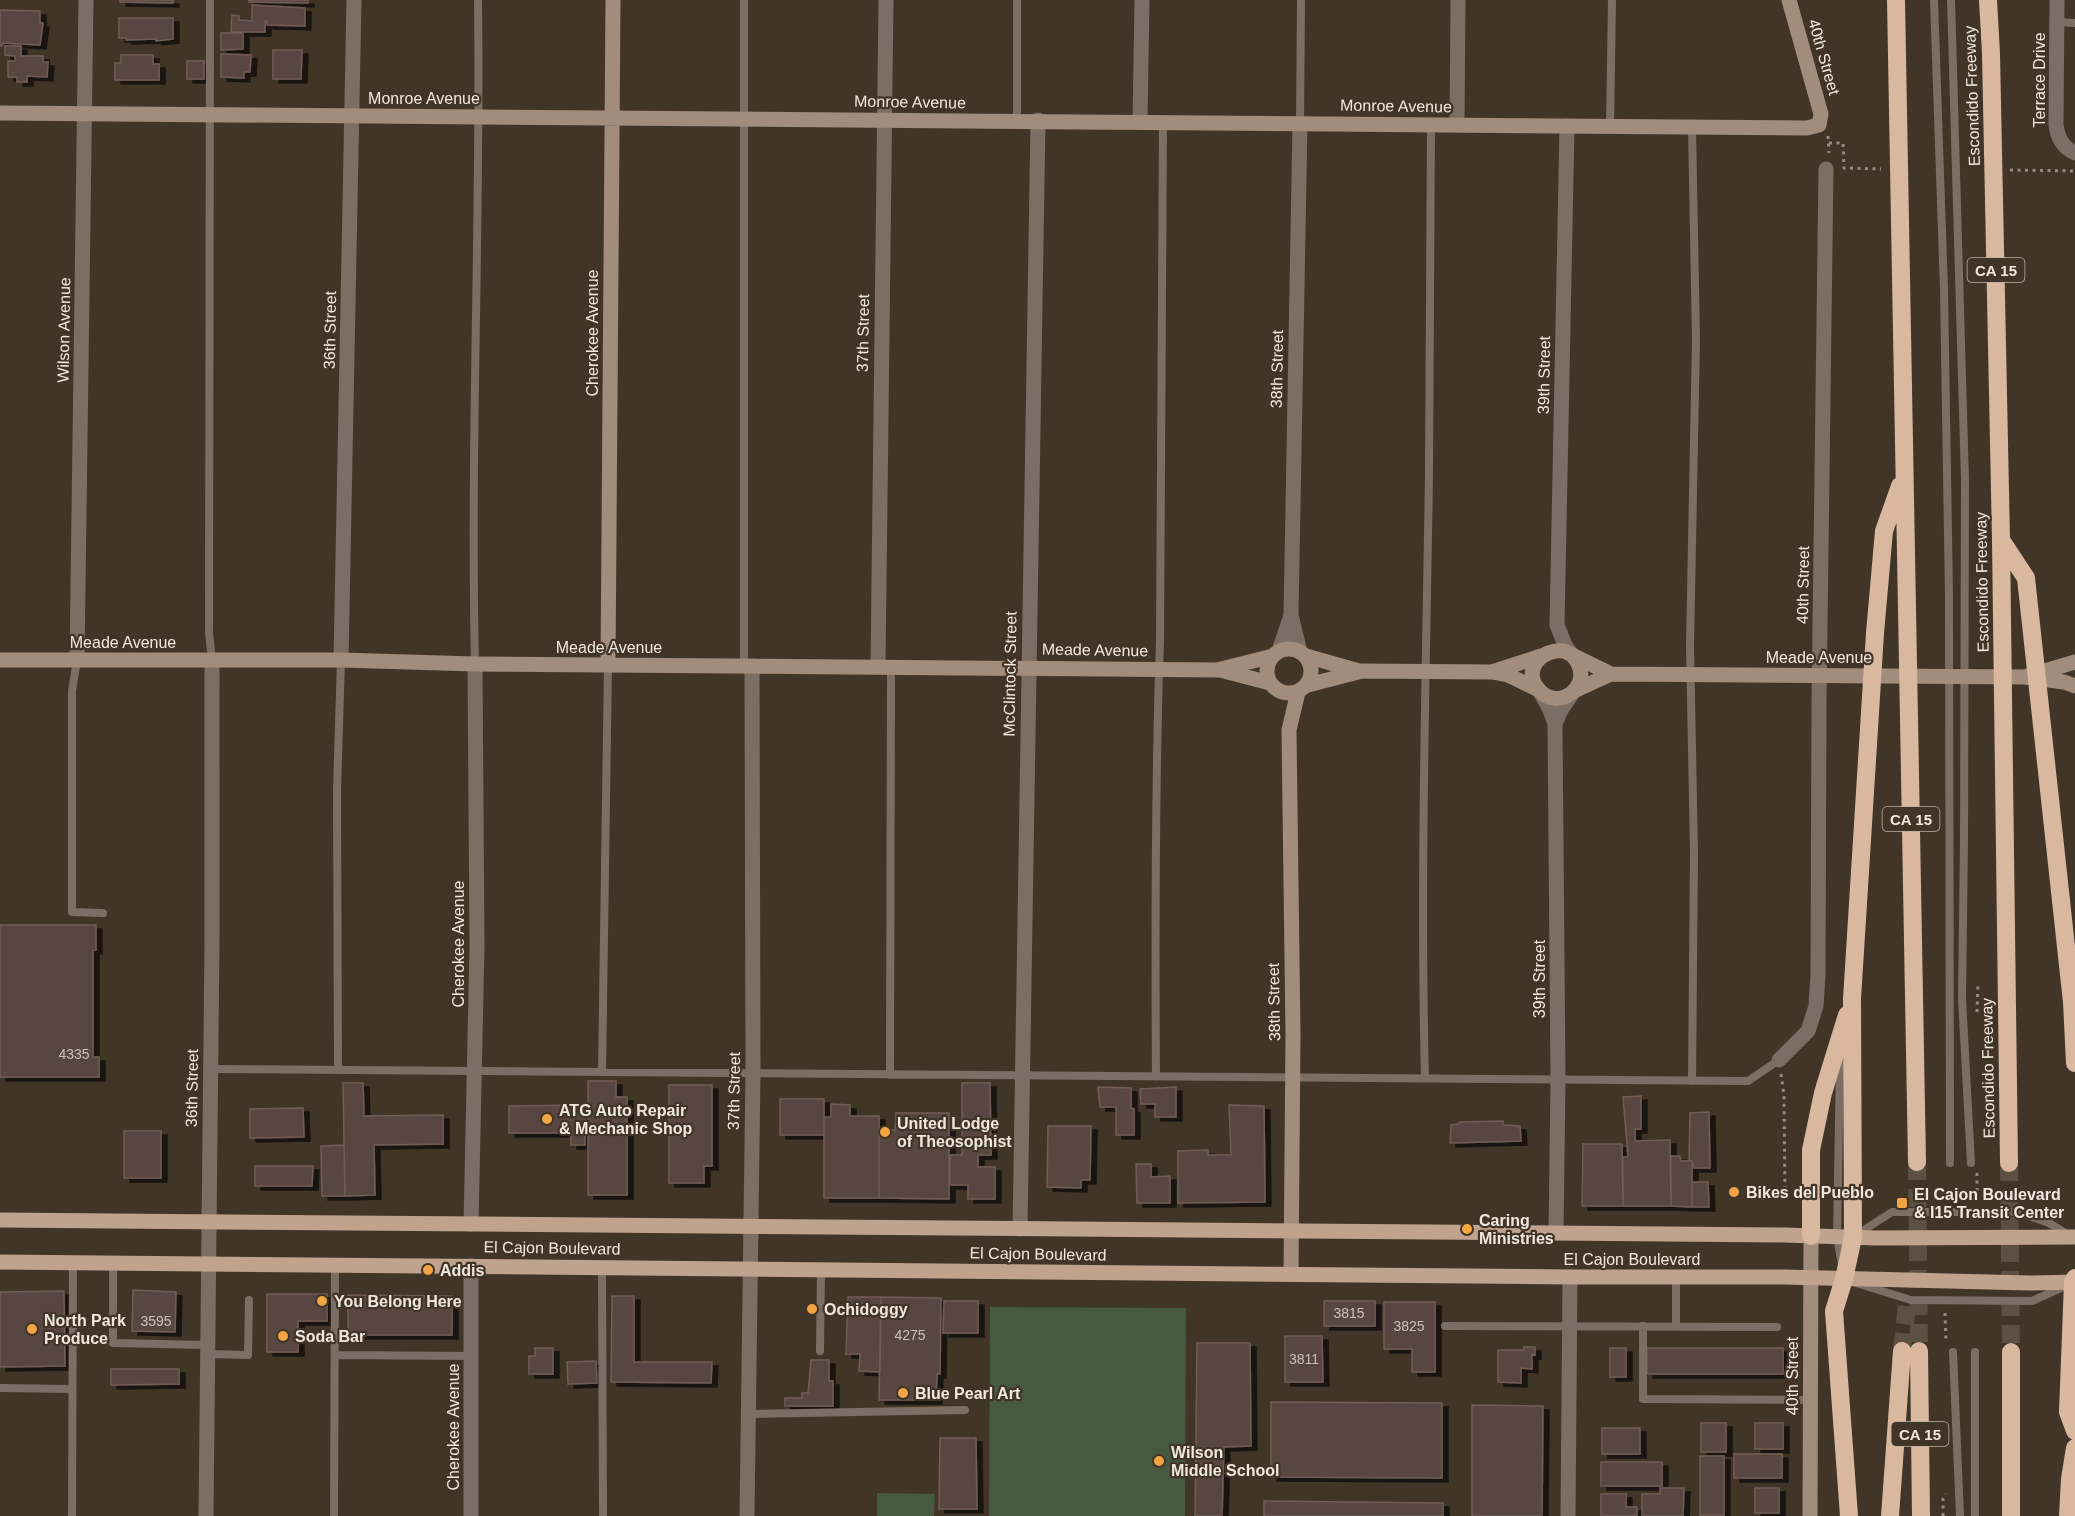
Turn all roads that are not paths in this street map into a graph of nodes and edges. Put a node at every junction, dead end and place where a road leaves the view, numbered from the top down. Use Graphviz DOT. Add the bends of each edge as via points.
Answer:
graph roads {
  1 [pos="86,0"];
  2 [pos="210,0"];
  3 [pos="354,0"];
  4 [pos="478,0"];
  5 [pos="613,0"];
  6 [pos="744,0"];
  7 [pos="886,0"];
  8 [pos="1017,0"];
  9 [pos="1142,0"];
  10 [pos="1301,0"];
  11 [pos="1458,0"];
  12 [pos="1612,0"];
  13 [pos="1789,0"];
  14 [pos="1896,0"];
  15 [pos="1934,0"];
  16 [pos="1951,0"];
  17 [pos="1988,0"];
  18 [pos="2057,0"];
  19 [pos="2057,22"];
  20 [pos="2075,22"];
  21 [pos="0,112"];
  22 [pos="85,113"];
  23 [pos="209,114"];
  24 [pos="353,116"];
  25 [pos="480,117"];
  26 [pos="612,118"];
  27 [pos="744,119"];
  28 [pos="884,119"];
  29 [pos="1017,120"];
  30 [pos="1038,120"];
  31 [pos="1140,121"];
  32 [pos="1163,121"];
  33 [pos="1300,123"];
  34 [pos="1431,124"];
  35 [pos="1457,125"];
  36 [pos="1819,125"];
  37 [pos="1567,126"];
  38 [pos="1610,126"];
  39 [pos="1692,127"];
  40 [pos="2075,153"];
  41 [pos="1826,169"];
  42 [pos="1904,476"];
  43 [pos="2001,540"];
  44 [pos="1291,615"];
  45 [pos="1557,625"];
  46 [pos="1276,654"];
  47 [pos="1303,654"];
  48 [pos="1572,655"];
  49 [pos="1541,656"];
  50 [pos="0,660"];
  51 [pos="77,660"];
  52 [pos="212,660"];
  53 [pos="341,660"];
  54 [pos="475,664"];
  55 [pos="2068,664"];
  56 [pos="608,665"];
  57 [pos="748,666"];
  58 [pos="885,666"];
  59 [pos="1028,667"];
  60 [pos="1159,670"];
  61 [pos="1217,670"];
  62 [pos="1362,671"];
  63 [pos="1425,672"];
  64 [pos="1492,672"];
  65 [pos="1611,674"];
  66 [pos="1691,675"];
  67 [pos="1820,675"];
  68 [pos="2025,677"];
  69 [pos="2069,684"];
  70 [pos="1274,687"];
  71 [pos="1303,688"];
  72 [pos="1539,690"];
  73 [pos="1574,691"];
  74 [pos="1555,724"];
  75 [pos="1289,730"];
  76 [pos="103,913"];
  77 [pos="1852,999"];
  78 [pos="1779,1060"];
  79 [pos="2075,1063"];
  80 [pos="210,1069"];
  81 [pos="338,1070"];
  82 [pos="474,1071"];
  83 [pos="602,1072"];
  84 [pos="753,1073"];
  85 [pos="890,1075"];
  86 [pos="1022,1076"];
  87 [pos="1155,1077"];
  88 [pos="1292,1078"];
  89 [pos="1425,1079"];
  90 [pos="1558,1080"];
  91 [pos="1692,1081"];
  92 [pos="1917,1162"];
  93 [pos="1950,1163"];
  94 [pos="1971,1163"];
  95 [pos="2009,1164"];
  96 [pos="0,1220"];
  97 [pos="208,1222"];
  98 [pos="471,1224"];
  99 [pos="750,1226"];
  100 [pos="1020,1229"];
  101 [pos="1291,1231"];
  102 [pos="1556,1233"];
  103 [pos="1811,1236"];
  104 [pos="1845,1237"];
  105 [pos="2074,1239"];
  106 [pos="0,1262"];
  107 [pos="74,1262"];
  108 [pos="113,1262"];
  109 [pos="208,1262"];
  110 [pos="335,1264"];
  111 [pos="471,1266"];
  112 [pos="603,1267"];
  113 [pos="750,1269"];
  114 [pos="821,1270"];
  115 [pos="1291,1274"];
  116 [pos="1570,1277"];
  117 [pos="1676,1278"];
  118 [pos="1811,1278"];
  119 [pos="1844,1279"];
  120 [pos="2074,1281"];
  121 [pos="249,1300"];
  122 [pos="1445,1326"];
  123 [pos="1570,1326"];
  124 [pos="1643,1326"];
  125 [pos="1676,1326"];
  126 [pos="1777,1327"];
  127 [pos="207,1350"];
  128 [pos="820,1351"];
  129 [pos="1953,1352"];
  130 [pos="1975,1352"];
  131 [pos="2011,1352"];
  132 [pos="335,1355"];
  133 [pos="471,1356"];
  134 [pos="0,1388"];
  135 [pos="72,1389"];
  136 [pos="1810,1400"];
  137 [pos="965,1410"];
  138 [pos="748,1414"];
  139 [pos="2075,1431"];
  140 [pos="2075,1448"];
  141 [pos="72,1516"];
  142 [pos="206,1516"];
  143 [pos="334,1516"];
  144 [pos="471,1516"];
  145 [pos="603,1516"];
  146 [pos="747,1516"];
  147 [pos="1568,1516"];
  148 [pos="1810,1516"];
  149 [pos="1849,1516"];
  150 [pos="1890,1516"];
  151 [pos="1921,1516"];
  152 [pos="1960,1516"];
  153 [pos="1975,1516"];
  154 [pos="2011,1516"];
  155 [pos="2068,1516"];
  1 -- 22 [label="street, Wilson Avenue"];
  2 -- 23 [label="lane"];
  3 -- 24 [label="street, 36th Street"];
  4 -- 25 [label="lane"];
  5 -- 26 [label="street, Cherokee Avenue"];
  6 -- 27 [label="lane"];
  7 -- 28 [label="street, 37th Street"];
  8 -- 29 [label="lane"];
  9 -- 31 [label="street"];
  10 -- 33 [label="lane"];
  11 -- 35 [label="street"];
  12 -- 38 [label="lane"];
  13 -- 36 [label="street, 40th Street" via="1821,114"];
  14 -- 42 [label="highway, CA 15"];
  15 -- 93 [label="lane" via="1949,596"];
  16 -- 94 [label="lane" via="1965,492 1962,999"];
  17 -- 43 [label="highway, Escondido Freeway / CA 15"];
  18 -- 19 [label="street, Terrace Drive"];
  19 -- 20 [label="lane"];
  19 -- 40 [label="street, Terrace Drive" via="2056,125 2058,137"];
  21 -- 22 [label="street, Monroe Avenue"];
  22 -- 23 [label="street, Monroe Avenue"];
  22 -- 51 [label="street, Wilson Avenue"];
  23 -- 24 [label="street, Monroe Avenue"];
  23 -- 52 [label="lane"];
  24 -- 25 [label="street, Monroe Avenue"];
  24 -- 53 [label="street, 36th Street"];
  25 -- 26 [label="street, Monroe Avenue"];
  25 -- 54 [label="lane" via="474,419"];
  26 -- 27 [label="street, Monroe Avenue"];
  26 -- 56 [label="street, Cherokee Avenue"];
  27 -- 28 [label="street, Monroe Avenue"];
  27 -- 57 [label="lane"];
  28 -- 29 [label="street, Monroe Avenue"];
  28 -- 58 [label="street, 37th Street"];
  29 -- 30 [label="street, Monroe Avenue"];
  30 -- 31 [label="street, Monroe Avenue"];
  30 -- 59 [label="street, McClintock Street"];
  31 -- 32 [label="street, Monroe Avenue"];
  32 -- 33 [label="street, Monroe Avenue"];
  32 -- 60 [label="lane"];
  33 -- 34 [label="street, Monroe Avenue"];
  33 -- 44 [label="street, 38th Street"];
  34 -- 35 [label="street, Monroe Avenue"];
  34 -- 63 [label="lane"];
  35 -- 37 [label="street, Monroe Avenue"];
  36 -- 39 [label="street, Monroe Avenue"];
  37 -- 38 [label="street, Monroe Avenue"];
  37 -- 45 [label="street, 39th Street"];
  38 -- 39 [label="street, Monroe Avenue"];
  39 -- 66 [label="lane" via="1696,340"];
  41 -- 67 [label="street, 40th Street"];
  42 -- 77 [label="highway" via="1884,531"];
  42 -- 92 [label="highway, CA 15"];
  43 -- 79 [label="highway" via="2026,578 2072,1002"];
  43 -- 95 [label="highway, Escondido Freeway / CA 15"];
  44 -- 46 [label="street, 38th Street"];
  44 -- 47 [label="street, 38th Street"];
  45 -- 48 [label="street, 39th Street"];
  45 -- 49 [label="street, 39th Street"];
  46 -- 47 [label="street" via="1290,649"];
  46 -- 61 [label="street, Meade Avenue"];
  46 -- 70 [label="street" via="1267,669"];
  47 -- 62 [label="street, Meade Avenue"];
  47 -- 71 [label="street" via="1312,670"];
  48 -- 49 [label="street, Meade Avenue" via="1556,650"];
  48 -- 65 [label="street, Meade Avenue"];
  48 -- 73 [label="street" via="1578,661 1581,677"];
  49 -- 64 [label="street, Meade Avenue"];
  49 -- 72 [label="street" via="1534,668"];
  50 -- 51 [label="street, Meade Avenue"];
  51 -- 52 [label="street, Meade Avenue"];
  51 -- 76 [label="lane" via="72,691 72,912"];
  52 -- 53 [label="street, Meade Avenue"];
  52 -- 80 [label="street, 36th Street"];
  53 -- 54 [label="street, Meade Avenue"];
  53 -- 81 [label="lane" via="337,791"];
  54 -- 56 [label="street, Meade Avenue"];
  54 -- 82 [label="street, Cherokee Avenue"];
  55 -- 68 [label="street, Meade Avenue"];
  56 -- 57 [label="street, Meade Avenue"];
  56 -- 83 [label="lane"];
  57 -- 58 [label="street, Meade Avenue"];
  57 -- 84 [label="street, 37th Street"];
  58 -- 59 [label="street, Meade Avenue"];
  58 -- 85 [label="lane"];
  59 -- 60 [label="street, Meade Avenue"];
  59 -- 86 [label="street, McClintock Street"];
  60 -- 61 [label="street, Meade Avenue"];
  60 -- 87 [label="lane"];
  61 -- 70 [label="street, Meade Avenue"];
  62 -- 63 [label="street, Meade Avenue"];
  62 -- 71 [label="street, Meade Avenue"];
  63 -- 64 [label="street, Meade Avenue"];
  63 -- 89 [label="lane"];
  64 -- 72 [label="street, Meade Avenue"];
  65 -- 66 [label="street, Meade Avenue"];
  65 -- 73 [label="street, Meade Avenue"];
  66 -- 67 [label="street, Meade Avenue"];
  66 -- 91 [label="lane"];
  67 -- 68 [label="street, Meade Avenue"];
  67 -- 78 [label="street, 40th Street" via="1816,1006 1808,1031"];
  68 -- 69 [label="street, Meade Avenue"];
  70 -- 71 [label="street" via="1289,693"];
  70 -- 75 [label="street, 38th Street"];
  71 -- 75 [label="street, 38th Street"];
  72 -- 73 [label="street, Meade Avenue" via="1560,698"];
  72 -- 74 [label="street, 39th Street"];
  73 -- 74 [label="street, 39th Street"];
  74 -- 90 [label="street, 39th Street"];
  75 -- 88 [label="street, 38th Street"];
  77 -- 103 [label="highway" via="1823,1093 1811,1150"];
  77 -- 104 [label="highway"];
  78 -- 91 [label="lane" via="1748,1081"];
  80 -- 81 [label="lane"];
  80 -- 97 [label="street, 36th Street"];
  81 -- 82 [label="lane"];
  82 -- 83 [label="lane"];
  82 -- 98 [label="street, Cherokee Avenue"];
  83 -- 84 [label="lane"];
  84 -- 85 [label="lane"];
  84 -- 99 [label="street, 37th Street"];
  85 -- 86 [label="lane"];
  86 -- 87 [label="lane"];
  86 -- 100 [label="street, McClintock Street"];
  87 -- 88 [label="lane"];
  88 -- 89 [label="lane"];
  88 -- 101 [label="street, 38th Street"];
  89 -- 90 [label="lane"];
  90 -- 91 [label="lane"];
  90 -- 102 [label="street, 39th Street"];
  96 -- 97 [label="main road, El Cajon Boulevard"];
  97 -- 98 [label="main road, El Cajon Boulevard"];
  97 -- 109 [label="street, 36th Street"];
  98 -- 99 [label="main road, El Cajon Boulevard"];
  99 -- 100 [label="main road, El Cajon Boulevard"];
  99 -- 113 [label="street, 37th Street"];
  100 -- 101 [label="main road, El Cajon Boulevard"];
  101 -- 102 [label="main road, El Cajon Boulevard"];
  101 -- 115 [label="street, 38th Street"];
  102 -- 103 [label="main road, El Cajon Boulevard"];
  103 -- 104 [label="main road, El Cajon Boulevard"];
  103 -- 118 [label="street, 40th Street"];
  104 -- 105 [label="main road, El Cajon Boulevard"];
  104 -- 105 [label="lane" via="1892,1212 2018,1212"];
  104 -- 119 [label="highway"];
  106 -- 107 [label="main road, El Cajon Boulevard"];
  107 -- 108 [label="main road, El Cajon Boulevard"];
  107 -- 135 [label="lane"];
  108 -- 109 [label="main road, El Cajon Boulevard"];
  108 -- 127 [label="lane" via="113,1343"];
  109 -- 110 [label="main road, El Cajon Boulevard"];
  109 -- 127 [label="street, 36th Street"];
  110 -- 111 [label="main road, El Cajon Boulevard"];
  110 -- 132 [label="lane"];
  111 -- 112 [label="main road, El Cajon Boulevard"];
  111 -- 133 [label="street, Cherokee Avenue"];
  112 -- 113 [label="main road, El Cajon Boulevard"];
  112 -- 145 [label="lane"];
  113 -- 114 [label="main road, El Cajon Boulevard"];
  113 -- 138 [label="street, 37th Street"];
  114 -- 115 [label="main road, El Cajon Boulevard"];
  114 -- 128 [label="lane"];
  115 -- 116 [label="main road, El Cajon Boulevard"];
  116 -- 117 [label="main road, El Cajon Boulevard"];
  116 -- 123 [label="street"];
  117 -- 118 [label="main road, El Cajon Boulevard"];
  117 -- 125 [label="lane"];
  118 -- 119 [label="main road, El Cajon Boulevard"];
  118 -- 136 [label="street, 40th Street"];
  119 -- 120 [label="main road, El Cajon Boulevard"];
  119 -- 149 [label="highway" via="1834,1311"];
  120 -- 139 [label="highway" via="2068,1412"];
  121 -- 127 [label="lane" via="248,1355"];
  122 -- 123 [label="lane"];
  123 -- 124 [label="lane"];
  123 -- 147 [label="street"];
  124 -- 125 [label="lane"];
  124 -- 136 [label="lane" via="1643,1399"];
  125 -- 126 [label="lane"];
  127 -- 142 [label="street, 36th Street"];
  129 -- 152 [label="lane"];
  130 -- 153 [label="lane"];
  131 -- 154 [label="highway"];
  132 -- 133 [label="lane"];
  132 -- 143 [label="lane"];
  133 -- 144 [label="street, Cherokee Avenue"];
  134 -- 135 [label="lane"];
  135 -- 141 [label="lane"];
  136 -- 148 [label="street, 40th Street"];
  137 -- 138 [label="lane"];
  138 -- 146 [label="street, 37th Street"];
  140 -- 155 [label="highway"];
  150 -- 151 [label="highway, CA 15" via="1911,1351"];
}
